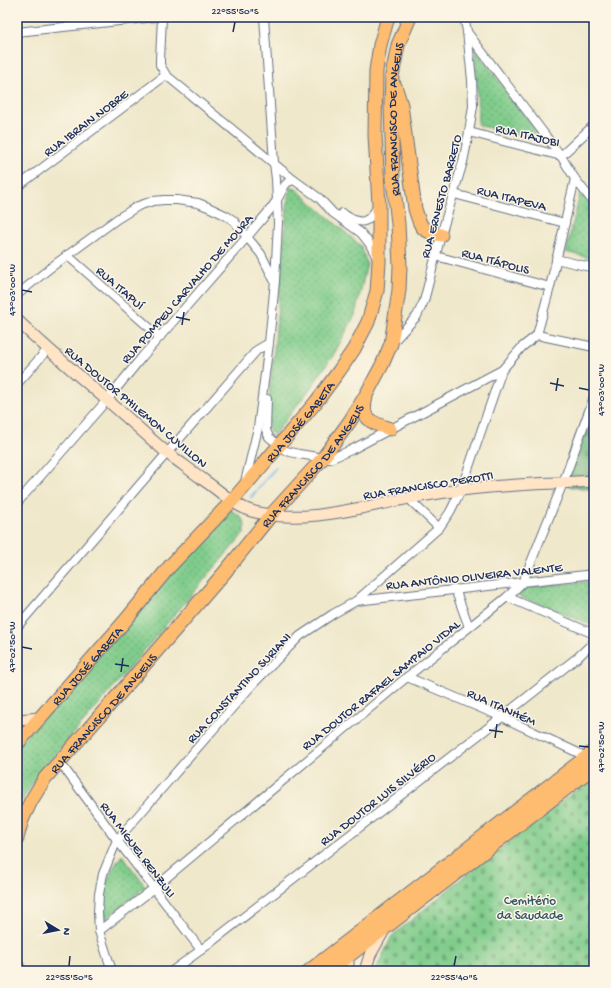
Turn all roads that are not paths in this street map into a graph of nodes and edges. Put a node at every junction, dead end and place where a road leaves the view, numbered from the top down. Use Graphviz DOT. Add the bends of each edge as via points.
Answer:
graph roads {
  1 [pos="156,17"];
  2 [pos="162,17"];
  3 [pos="264,17"];
  4 [pos="410,17"];
  5 [pos="464,17"];
  6 [pos="387,18"];
  7 [pos="467,31"];
  8 [pos="17,32"];
  9 [pos="166,75"];
  10 [pos="392,76"];
  11 [pos="594,126"];
  12 [pos="469,132"];
  13 [pos="561,156"];
  14 [pos="274,163"];
  15 [pos="575,179"];
  16 [pos="294,180"];
  17 [pos="17,187"];
  18 [pos="454,194"];
  19 [pos="319,198"];
  20 [pos="277,200"];
  21 [pos="594,203"];
  22 [pos="379,205"];
  23 [pos="564,223"];
  24 [pos="441,235"];
  25 [pos="247,237"];
  26 [pos="67,255"];
  27 [pos="436,256"];
  28 [pos="556,259"];
  29 [pos="379,262"];
  30 [pos="594,268"];
  31 [pos="275,281"];
  32 [pos="550,287"];
  33 [pos="17,295"];
  34 [pos="17,320"];
  35 [pos="537,335"];
  36 [pos="160,337"];
  37 [pos="269,344"];
  38 [pos="391,344"];
  39 [pos="594,347"];
  40 [pos="48,350"];
  41 [pos="267,362"];
  42 [pos="502,370"];
  43 [pos="17,384"];
  44 [pos="366,395"];
  45 [pos="594,397"];
  46 [pos="106,400"];
  47 [pos="390,429"];
  48 [pos="279,446"];
  49 [pos="167,453"];
  50 [pos="323,458"];
  51 [pos="594,481"];
  52 [pos="563,483"];
  53 [pos="244,487"];
  54 [pos="461,490"];
  55 [pos="408,498"];
  56 [pos="232,501"];
  57 [pos="17,503"];
  58 [pos="271,515"];
  59 [pos="290,516"];
  60 [pos="439,528"];
  61 [pos="594,574"];
  62 [pos="523,582"];
  63 [pos="455,590"];
  64 [pos="507,597"];
  65 [pos="356,601"];
  66 [pos="17,627"];
  67 [pos="469,627"];
  68 [pos="594,634"];
  69 [pos="594,642"];
  70 [pos="407,677"];
  71 [pos="40,718"];
  72 [pos="502,718"];
  73 [pos="17,720"];
  74 [pos="17,744"];
  75 [pos="592,758"];
  76 [pos="59,761"];
  77 [pos="20,820"];
  78 [pos="17,838"];
  79 [pos="117,840"];
  80 [pos="153,889"];
  81 [pos="385,928"];
  82 [pos="99,931"];
  83 [pos="353,936"];
  84 [pos="201,950"];
  85 [pos="348,956"];
  86 [pos="17,966"];
  87 [pos="19,971"];
  88 [pos="112,971"];
  89 [pos="172,971"];
  90 [pos="309,971"];
  91 [pos="329,971"];
  92 [pos="348,971"];
  93 [pos="365,971"];
  1 -- 8 [label="street"];
  2 -- 9 [label="street" via="160,65"];
  3 -- 14 [label="street"];
  4 -- 10 [label="main road, RUA FRANCISCO DE ANGELIS" via="398,45"];
  5 -- 7 [label="street, RUA ERNESTO BARRETO"];
  6 -- 22 [label="main road, RUA JOSÉ GABETA" via="376,71 375,135"];
  7 -- 12 [label="street, RUA ERNESTO BARRETO" via="473,106"];
  7 -- 13 [label="street"];
  9 -- 14 [label="street"];
  9 -- 17 [label="street, RUA IBRAIN NOBRE"];
  10 -- 24 [label="main road" via="401,105 419,223 427,232"];
  10 -- 38 [label="main road, RUA FRANCISCO DE ANGELIS" via="393,179 400,266"];
  11 -- 13 [label="street, RUA ITAJOBI"];
  12 -- 13 [label="street, RUA ITAJOBI"];
  12 -- 18 [label="street, RUA ERNESTO BARRETO"];
  13 -- 15 [label="street"];
  14 -- 16 [label="street"];
  14 -- 20 [label="street"];
  15 -- 21 [label="street"];
  15 -- 23 [label="street"];
  16 -- 19 [label="street"];
  16 -- 20 [label="street, RUA POMPEU CARVALHO DE MOURA" via="285,185"];
  18 -- 23 [label="street, RUA ITAPEVA"];
  18 -- 24 [label="street, RUA ERNESTO BARRETO"];
  19 -- 22 [label="street" via="349,218 360,222 369,219"];
  19 -- 29 [label="street" via="333,213 361,233"];
  20 -- 25 [label="street, RUA POMPEU CARVALHO DE MOURA"];
  20 -- 31 [label="street"];
  22 -- 29 [label="main road, RUA JOSÉ GABETA"];
  23 -- 28 [label="street"];
  24 -- 27 [label="street, RUA ERNESTO BARRETO"];
  25 -- 26 [label="street" via="233,220 208,207 188,201 153,201 138,206 117,219"];
  25 -- 31 [label="street" via="261,254"];
  25 -- 36 [label="street, RUA POMPEU CARVALHO DE MOURA"];
  26 -- 33 [label="street"];
  26 -- 36 [label="street, RUA ITAPUÍ"];
  27 -- 32 [label="street, RUA ITÁPOLIS"];
  27 -- 38 [label="street, RUA ERNESTO BARRETO" via="424,301 417,316"];
  28 -- 30 [label="street"];
  28 -- 32 [label="street"];
  29 -- 48 [label="main road, RUA JOSÉ GABETA" via="377,291 368,322 354,349 316,402"];
  31 -- 37 [label="street"];
  32 -- 35 [label="street"];
  34 -- 40 [label="street, RUA DOUTOR PHILEMON CUVILLON"];
  35 -- 39 [label="street"];
  35 -- 42 [label="street" via="522,347"];
  36 -- 46 [label="street, RUA POMPEU CARVALHO DE MOURA"];
  37 -- 41 [label="street"];
  37 -- 49 [label="street" via="257,350"];
  38 -- 44 [label="main road, RUA FRANCISCO DE ANGELIS"];
  40 -- 43 [label="street"];
  40 -- 46 [label="street, RUA DOUTOR PHILEMON CUVILLON"];
  41 -- 48 [label="street" via="266,430 269,437"];
  41 -- 53 [label="street" via="258,428"];
  42 -- 47 [label="street"];
  42 -- 54 [label="street, RUA CONSTANTINO SURIANI"];
  44 -- 47 [label="main road" via="364,412 367,417"];
  44 -- 50 [label="main road, RUA FRANCISCO DE ANGELIS"];
  45 -- 52 [label="street, RUA DOUTOR RAFAEL SAMPAIO VIDAL"];
  46 -- 49 [label="street, RUA DOUTOR PHILEMON CUVILLON"];
  46 -- 57 [label="street, RUA POMPEU CARVALHO DE MOURA"];
  47 -- 50 [label="street" via="351,450 330,459"];
  48 -- 50 [label="street" via="286,451"];
  48 -- 53 [label="main road, RUA JOSÉ GABETA"];
  49 -- 56 [label="street, RUA DOUTOR PHILEMON CUVILLON"];
  49 -- 66 [label="street"];
  50 -- 58 [label="main road, RUA FRANCISCO DE ANGELIS"];
  51 -- 52 [label="street, RUA FRANCISCO PEROTTI"];
  52 -- 54 [label="street, RUA FRANCISCO PEROTTI"];
  52 -- 62 [label="street, RUA DOUTOR RAFAEL SAMPAIO VIDAL"];
  53 -- 56 [label="main road, RUA JOSÉ GABETA"];
  54 -- 55 [label="street, RUA FRANCISCO PEROTTI"];
  54 -- 60 [label="street, RUA CONSTANTINO SURIANI"];
  55 -- 59 [label="street, RUA FRANCISCO PEROTTI" via="348,511"];
  55 -- 60 [label="street"];
  56 -- 58 [label="street, RUA DOUTOR PHILEMON CUVILLON" via="254,512"];
  56 -- 71 [label="main road, RUA JOSÉ GABETA" via="170,566"];
  58 -- 59 [label="street, RUA DOUTOR PHILEMON CUVILLON"];
  58 -- 76 [label="main road, RUA FRANCISCO DE ANGELIS" via="225,572"];
  60 -- 65 [label="street, RUA CONSTANTINO SURIANI"];
  61 -- 62 [label="street, RUA ANTÔNIO OLIVEIRA VALENTE"];
  62 -- 63 [label="street, RUA ANTÔNIO OLIVEIRA VALENTE"];
  62 -- 64 [label="street, RUA DOUTOR RAFAEL SAMPAIO VIDAL"];
  63 -- 65 [label="street, RUA ANTÔNIO OLIVEIRA VALENTE"];
  63 -- 67 [label="street"];
  64 -- 67 [label="street, RUA DOUTOR RAFAEL SAMPAIO VIDAL"];
  64 -- 68 [label="street"];
  65 -- 79 [label="street, RUA CONSTANTINO SURIANI" via="312,627 287,649 252,685"];
  67 -- 70 [label="street, RUA DOUTOR RAFAEL SAMPAIO VIDAL"];
  69 -- 72 [label="street, RUA DOUTOR LUIS SILVÉRIO"];
  70 -- 72 [label="street, RUA ITANHÉM"];
  70 -- 80 [label="street, RUA DOUTOR RAFAEL SAMPAIO VIDAL"];
  71 -- 73 [label="street"];
  71 -- 74 [label="main road, RUA JOSÉ GABETA"];
  72 -- 75 [label="street, RUA ITANHÉM"];
  72 -- 84 [label="street, RUA DOUTOR LUIS SILVÉRIO"];
  75 -- 81 [label="main road"];
  75 -- 83 [label="main road"];
  76 -- 77 [label="main road, RUA FRANCISCO DE ANGELIS" via="45,778"];
  76 -- 79 [label="street, RUA MIGUEL RENZULI"];
  77 -- 78 [label="main road, RUA FRANCISCO DE ANGELIS"];
  79 -- 80 [label="street, RUA MIGUEL RENZULI"];
  79 -- 82 [label="street, RUA CONSTANTINO SURIANI" via="103,874 99,894"];
  80 -- 82 [label="street, RUA DOUTOR RAFAEL SAMPAIO VIDAL"];
  80 -- 84 [label="street, RUA MIGUEL RENZULI"];
  81 -- 85 [label="main road"];
  81 -- 93 [label="street" via="370,955"];
  82 -- 88 [label="street, RUA CONSTANTINO SURIANI"];
  83 -- 85 [label="street"];
  83 -- 90 [label="main road"];
  84 -- 89 [label="street, RUA DOUTOR LUIS SILVÉRIO"];
  85 -- 91 [label="main road"];
  85 -- 92 [label="street"];
  86 -- 87 [label="main road"];
}
